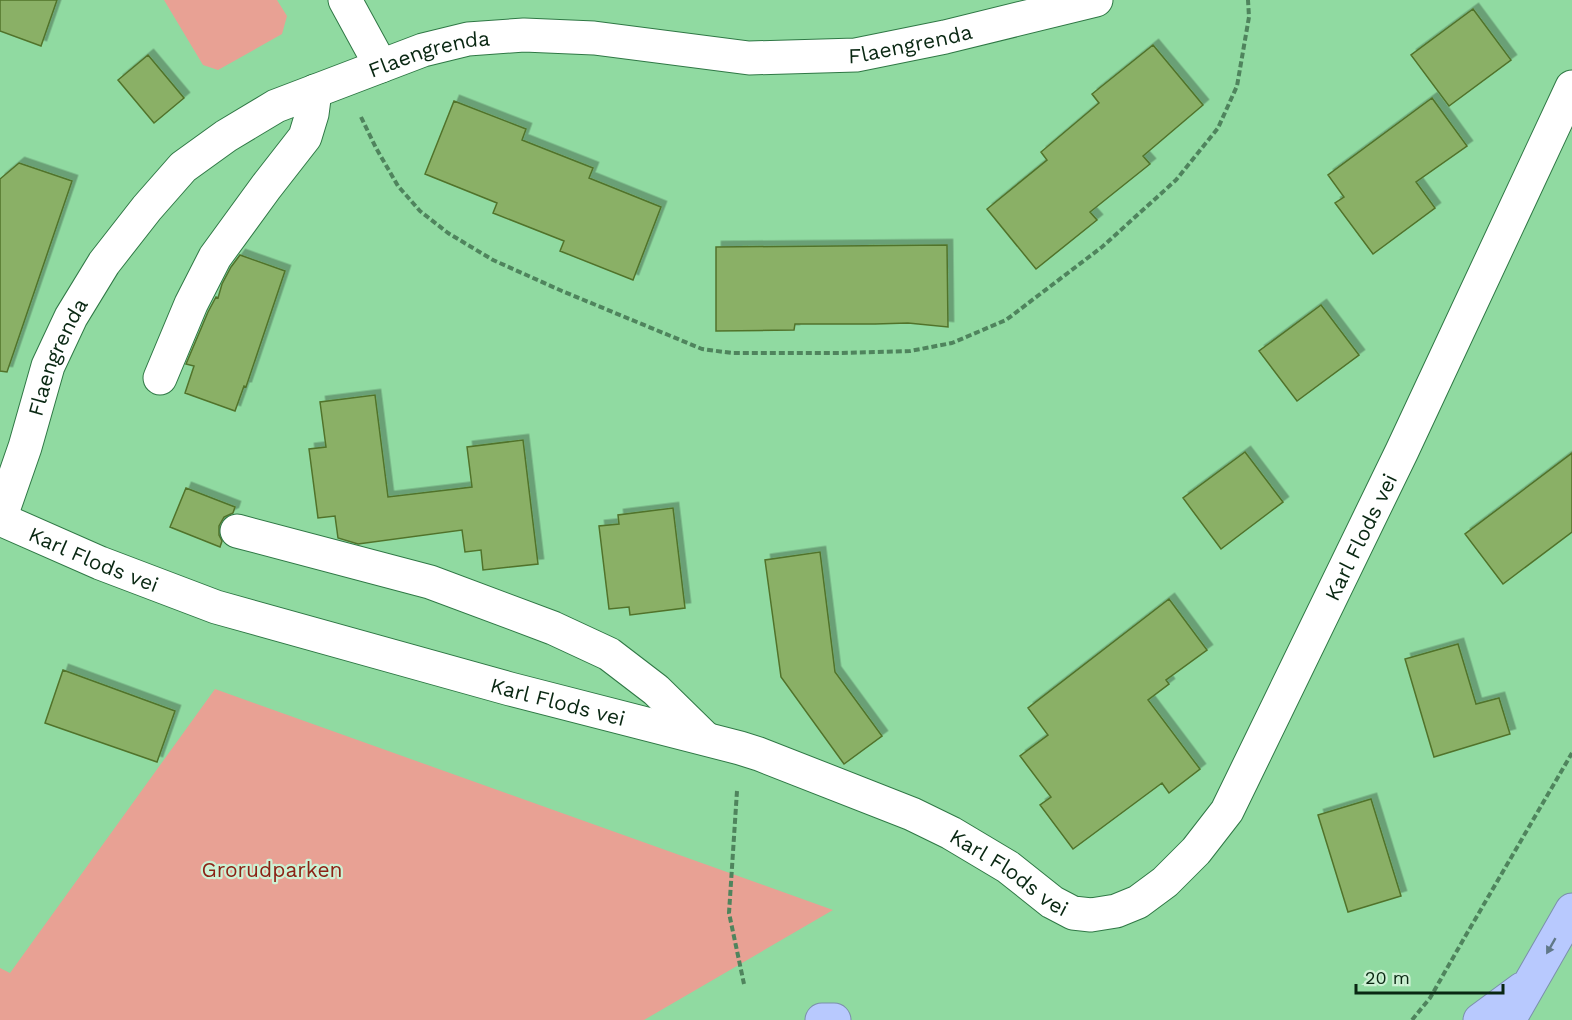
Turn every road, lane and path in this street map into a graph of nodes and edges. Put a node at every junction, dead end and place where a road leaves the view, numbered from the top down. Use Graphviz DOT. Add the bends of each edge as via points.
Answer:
graph roads {
  1 [pos="345,0"];
  2 [pos="1096,0"];
  3 [pos="1248,0"];
  4 [pos="381,66"];
  5 [pos="345,80"];
  6 [pos="1572,87"];
  7 [pos="315,91"];
  8 [pos="160,378"];
  9 [pos="0,519"];
  10 [pos="237,531"];
  11 [pos="705,739"];
  12 [pos="740,748"];
  13 [pos="1572,753"];
  14 [pos="1572,910"];
  15 [pos="1530,982"];
  16 [pos="744,984"];
  17 [pos="822,1020"];
  18 [pos="834,1020"];
  19 [pos="1412,1020"];
  20 [pos="1479,1020"];
  21 [pos="1509,1020"];
  1 -- 4 [label="street"];
  2 -- 4 [label="street, Flaengrenda" via="856,55 749,58 594,38 524,35 468,39"];
  3 -- 5 [label="path" via="1250,17 1237,86 1218,128 1176,180 1102,247 1006,320 951,343 910,351 732,353 702,349 493,260 448,233 420,211 398,186 375,148"];
  4 -- 5 [label="street, Flaengrenda"];
  5 -- 7 [label="street, Flaengrenda"];
  6 -- 12 [label="street, Karl Flods vei" via="1402,451 1227,811 1165,882 1138,902 1116,911 1073,913 951,833 912,814"];
  7 -- 8 [label="street" via="305,137 214,257"];
  7 -- 9 [label="street, Flaengrenda" via="276,106 183,167 104,263 71,317 48,366"];
  9 -- 11 [label="street, Karl Flods vei" via="100,563 216,607"];
  10 -- 11 [label="street" via="430,582 562,633 609,654 656,690"];
  11 -- 12 [label="street, Karl Flods vei"];
  12 -- 16 [label="path" via="729,913"];
  13 -- 19 [label="path" via="1430,998"];
  14 -- 15 [label="highway, one-way"];
  15 -- 20 [label="highway"];
  15 -- 21 [label="highway"];
  17 -- 18 [label="highway"];
}
